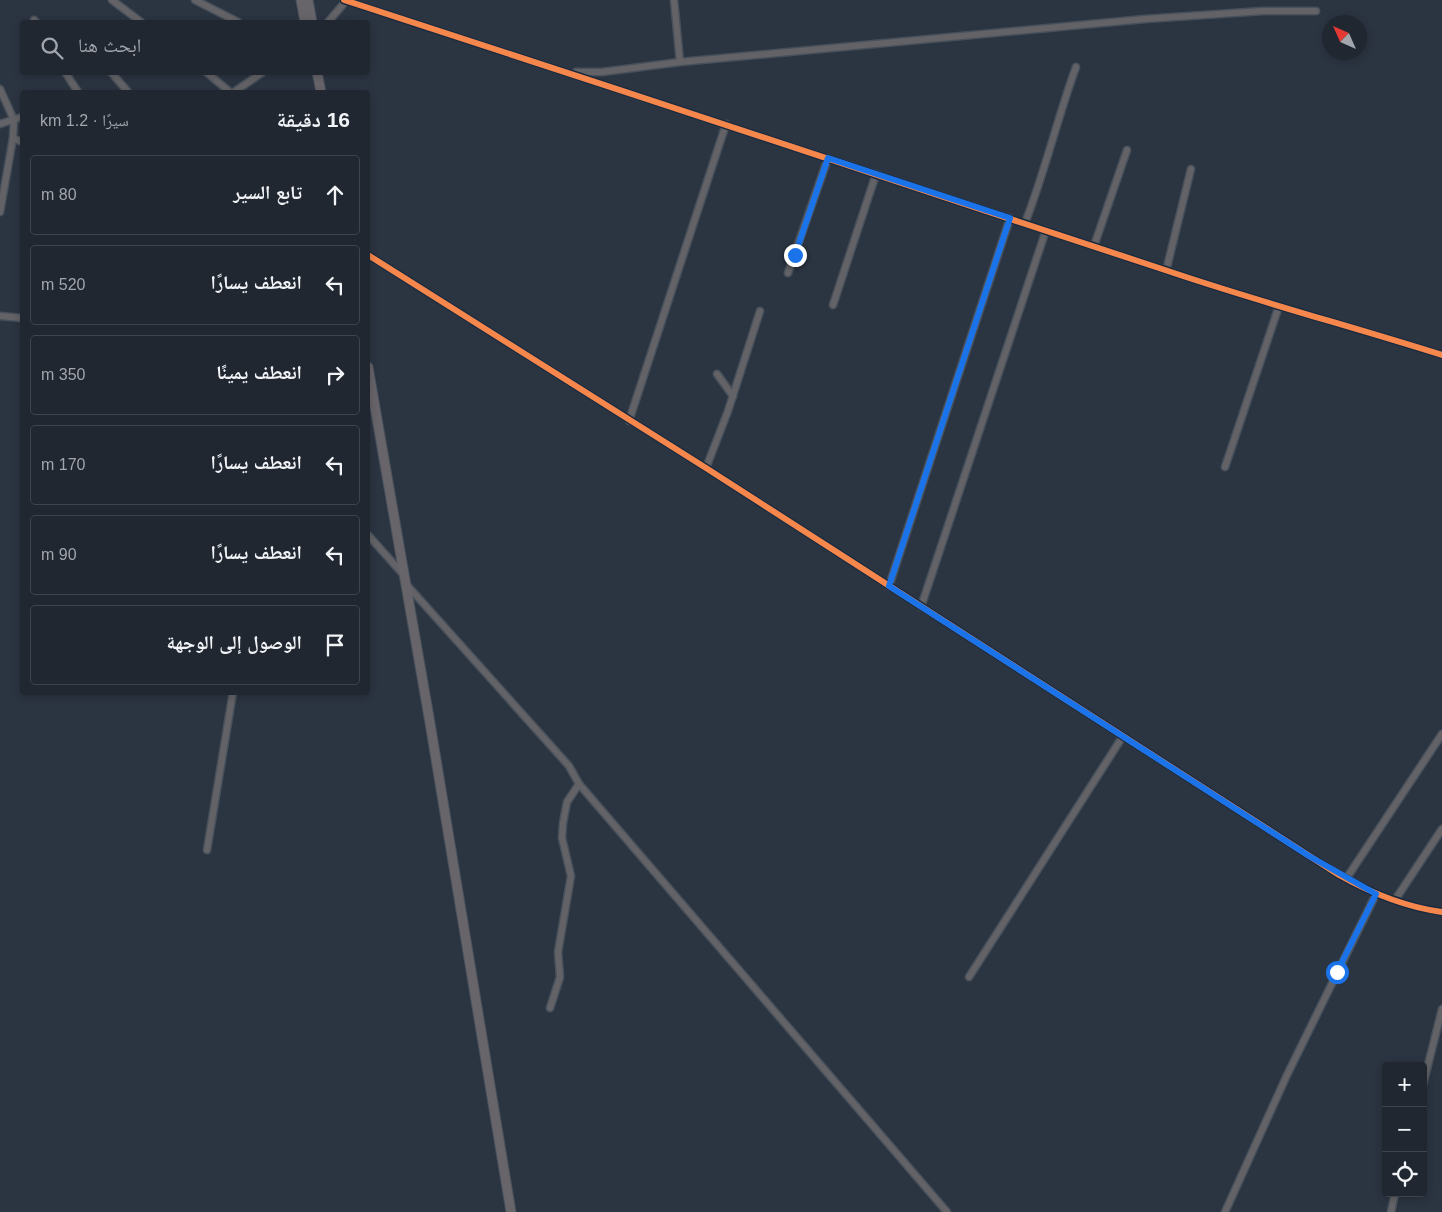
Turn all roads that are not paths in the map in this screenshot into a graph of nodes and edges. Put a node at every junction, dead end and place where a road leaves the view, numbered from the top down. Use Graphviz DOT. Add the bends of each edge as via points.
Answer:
graph roads {
  1 [pos="112,0"];
  2 [pos="195,0"];
  3 [pos="301,0"];
  4 [pos="308,0"];
  5 [pos="345,0"];
  6 [pos="674,0"];
  7 [pos="360,2"];
  8 [pos="1316,11"];
  9 [pos="139,20"];
  10 [pos="234,20"];
  11 [pos="305,20"];
  12 [pos="312,20"];
  13 [pos="330,20"];
  14 [pos="680,62"];
  15 [pos="1076,67"];
  16 [pos="569,72"];
  17 [pos="67,75"];
  18 [pos="114,75"];
  19 [pos="210,75"];
  20 [pos="259,75"];
  21 [pos="318,75"];
  22 [pos="0,89"];
  23 [pos="77,90"];
  24 [pos="126,90"];
  25 [pos="228,90"];
  26 [pos="237,90"];
  27 [pos="321,90"];
  28 [pos="20,118"];
  29 [pos="14,120"];
  30 [pos="0,124"];
  31 [pos="726,124"];
  32 [pos="14,138"];
  33 [pos="20,141"];
  34 [pos="1127,150"];
  35 [pos="828,158"];
  36 [pos="1191,169"];
  37 [pos="876,174"];
  38 [pos="0,212"];
  39 [pos="1010,218"];
  40 [pos="1025,223"];
  41 [pos="1046,230"];
  42 [pos="1094,246"];
  43 [pos="370,256"];
  44 [pos="1166,271"];
  45 [pos="788,273"];
  46 [pos="833,305"];
  47 [pos="1279,306"];
  48 [pos="760,311"];
  49 [pos="0,316"];
  50 [pos="20,318"];
  51 [pos="1442,354"];
  52 [pos="717,374"];
  53 [pos="370,379"];
  54 [pos="733,396"];
  55 [pos="629,421"];
  56 [pos="1225,467"];
  57 [pos="706,468"];
  58 [pos="370,537"];
  59 [pos="403,577"];
  60 [pos="889,586"];
  61 [pos="921,607"];
  62 [pos="233,695"];
  63 [pos="1442,734"];
  64 [pos="1123,736"];
  65 [pos="579,784"];
  66 [pos="1442,829"];
  67 [pos="207,850"];
  68 [pos="1346,879"];
  69 [pos="1376,894"];
  70 [pos="1395,900"];
  71 [pos="1442,912"];
  72 [pos="969,977"];
  73 [pos="550,1008"];
  74 [pos="1442,1009"];
  75 [pos="1427,1069"];
  76 [pos="1394,1197"];
  77 [pos="511,1212"];
  78 [pos="948,1212"];
  79 [pos="1225,1212"];
  80 [pos="1391,1212"];
  1 -- 9 [label="street"];
  2 -- 10 [label="street"];
  3 -- 11 [label="main road"];
  4 -- 12 [label="main road"];
  5 -- 7 [label="street"];
  5 -- 13 [label="street"];
  6 -- 14 [label="street"];
  7 -- 16 [label="street" via="455,38"];
  8 -- 14 [label="street" via="1262,11 1146,19"];
  14 -- 16 [label="street" via="602,72"];
  15 -- 40 [label="street"];
  16 -- 31 [label="street"];
  17 -- 23 [label="street"];
  18 -- 24 [label="street"];
  19 -- 25 [label="street"];
  20 -- 26 [label="street"];
  21 -- 27 [label="main road"];
  22 -- 29 [label="street"];
  28 -- 29 [label="street"];
  29 -- 30 [label="street"];
  29 -- 32 [label="street"];
  31 -- 35 [label="street"];
  31 -- 55 [label="street"];
  32 -- 33 [label="street"];
  32 -- 38 [label="street"];
  34 -- 42 [label="street"];
  35 -- 37 [label="street"];
  35 -- 45 [label="street"];
  36 -- 44 [label="street"];
  37 -- 39 [label="street"];
  37 -- 46 [label="street"];
  39 -- 40 [label="street"];
  39 -- 60 [label="street"];
  40 -- 41 [label="street"];
  41 -- 42 [label="street"];
  41 -- 61 [label="street"];
  42 -- 44 [label="street"];
  43 -- 55 [label="street"];
  44 -- 47 [label="street"];
  47 -- 51 [label="street"];
  47 -- 56 [label="street"];
  48 -- 54 [label="street"];
  49 -- 50 [label="street"];
  52 -- 54 [label="street"];
  53 -- 59 [label="main road"];
  54 -- 57 [label="street"];
  55 -- 57 [label="street"];
  57 -- 60 [label="street"];
  58 -- 59 [label="street"];
  59 -- 65 [label="street" via="569,766"];
  59 -- 77 [label="main road"];
  60 -- 61 [label="street"];
  61 -- 64 [label="street"];
  62 -- 67 [label="street"];
  63 -- 68 [label="street"];
  64 -- 68 [label="street"];
  64 -- 72 [label="street"];
  65 -- 73 [label="street" via="566,802 563,823 562,838 570,876 558,952 560,977"];
  65 -- 78 [label="street"];
  66 -- 70 [label="street"];
  68 -- 69 [label="street"];
  69 -- 70 [label="street"];
  69 -- 79 [label="street"];
  70 -- 71 [label="street" via="1424,910"];
  74 -- 75 [label="street"];
  76 -- 80 [label="street"];
}
